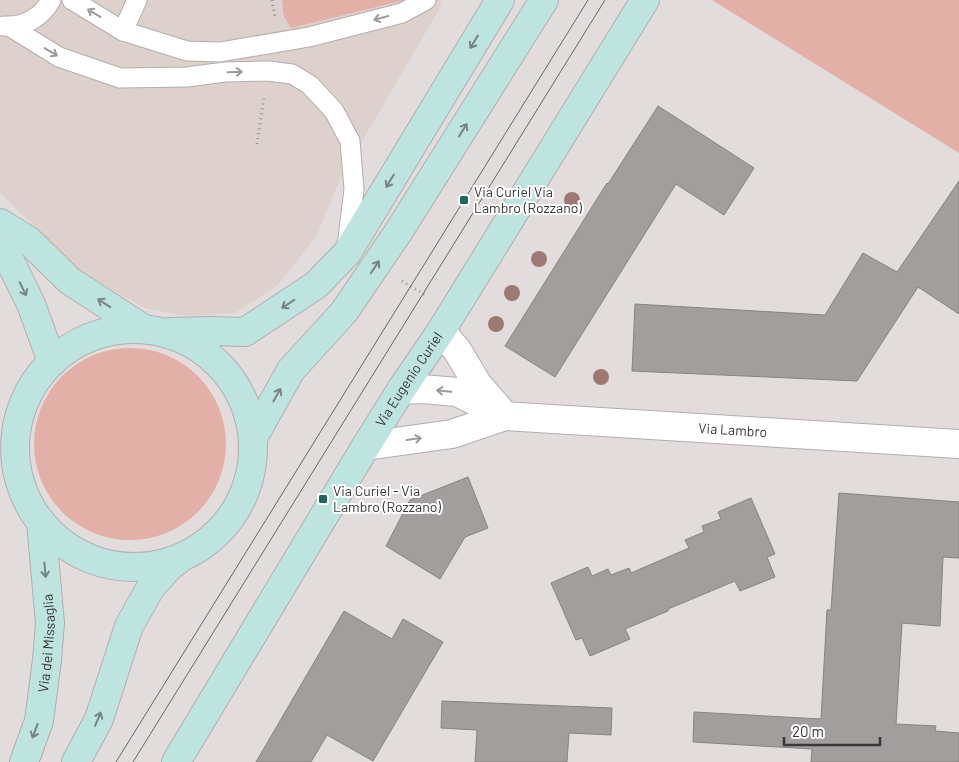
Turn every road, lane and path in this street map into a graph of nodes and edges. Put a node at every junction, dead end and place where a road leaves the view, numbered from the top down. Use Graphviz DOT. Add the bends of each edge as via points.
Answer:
graph roads {
  1 [pos="51,0"];
  2 [pos="72,0"];
  3 [pos="137,0"];
  4 [pos="426,0"];
  5 [pos="500,0"];
  6 [pos="544,0"];
  7 [pos="645,0"];
  8 [pos="5,26"];
  9 [pos="123,31"];
  10 [pos="0,223"];
  11 [pos="0,246"];
  12 [pos="347,253"];
  13 [pos="401,280"];
  14 [pos="434,300"];
  15 [pos="154,331"];
  16 [pos="441,331"];
  17 [pos="52,362"];
  18 [pos="402,390"];
  19 [pos="505,416"];
  20 [pos="253,438"];
  21 [pos="959,444"];
  22 [pos="366,446"];
  23 [pos="40,522"];
  24 [pos="179,559"];
  25 [pos="24,762"];
  26 [pos="76,762"];
  27 [pos="176,762"];
  1 -- 8 [label="lane" via="40,15 25,23"];
  9 -- 2 [label="lane, one-way"];
  3 -- 9 [label="lane"];
  4 -- 9 [label="lane, one-way" via="402,13 309,37 220,52 187,51"];
  5 -- 12 [label="main road, one-way"];
  20 -- 6 [label="main road, one-way" via="291,370 344,312 399,231"];
  7 -- 16 [label="main road, Via Eugenio Curiel"];
  8 -- 12 [label="lane, one-way" via="59,57 120,78 186,78 225,72 268,71 292,74 310,85 334,111 350,141 354,189"];
  15 -- 10 [label="main road, one-way" via="70,281 29,241"];
  11 -- 17 [label="main road, one-way" via="31,304"];
  12 -- 15 [label="main road, one-way" via="316,285 245,332"];
  13 -- 14 [label="path"];
  15 -- 17 [label="main road, Via dei Missaglia" via="130,329 100,334 73,346"];
  15 -- 20 [label="main road, Via dei Missaglia" via="187,341 223,368 246,406"];
  16 -- 18 [label="main road, Via Eugenio Curiel"];
  16 -- 19 [label="street" via="478,385"];
  17 -- 23 [label="main road, Via dei Missaglia" via="28,394 16,436 19,480"];
  19 -- 18 [label="street, one-way" via="457,392"];
  18 -- 22 [label="main road, Via Eugenio Curiel"];
  19 -- 21 [label="street, Via Lambro"];
  22 -- 19 [label="street, one-way" via="452,434"];
  20 -- 24 [label="main road, Via dei Missaglia" via="250,479 239,506 211,540"];
  22 -- 27 [label="main road, Via Eugenio Curiel"];
  23 -- 24 [label="main road, Via dei Missaglia" via="72,550 113,566 143,567"];
  23 -- 25 [label="main road, Via dei Missaglia, one-way" via="50,624 38,721"];
  26 -- 24 [label="main road, Via dei Missaglia, one-way" via="99,719 129,626 151,587"];
}
